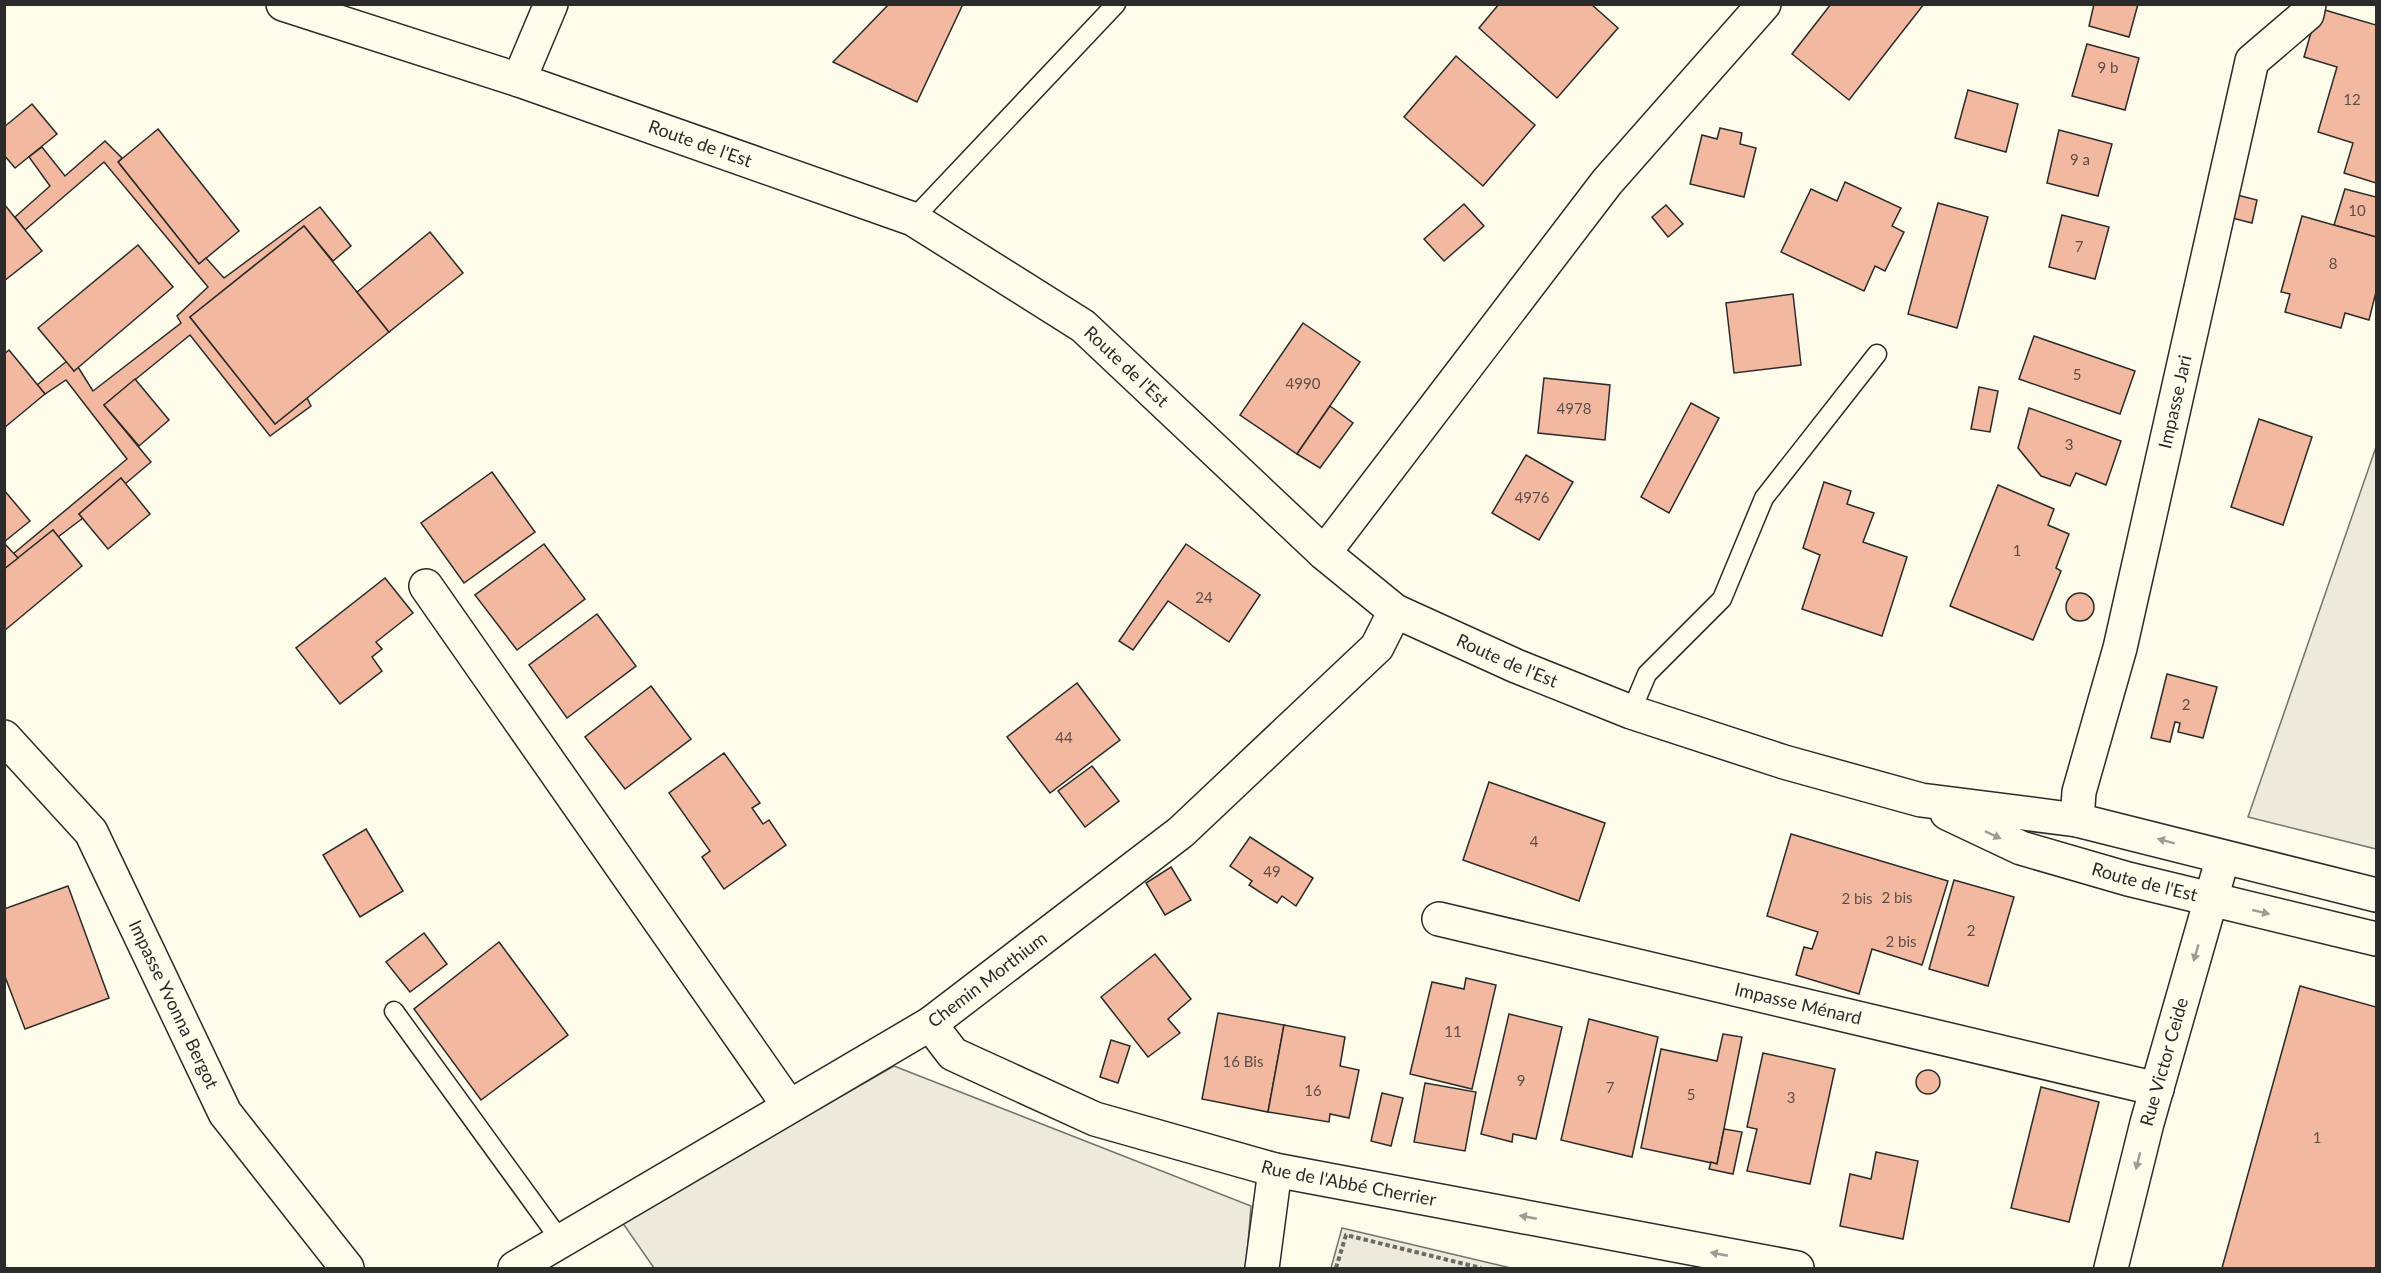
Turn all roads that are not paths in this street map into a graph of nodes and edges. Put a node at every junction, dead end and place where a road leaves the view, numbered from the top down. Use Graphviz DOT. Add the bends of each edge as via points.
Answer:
graph roads {
  1 [pos="283,4"];
  2 [pos="551,4"];
  3 [pos="1116,4"];
  4 [pos="1764,4"];
  5 [pos="2309,4"];
  6 [pos="519,80"];
  7 [pos="913,219"];
  8 [pos="1877,354"];
  9 [pos="1324,553"];
  10 [pos="426,586"];
  11 [pos="1395,611"];
  12 [pos="1631,712"];
  13 [pos="4,737"];
  14 [pos="1921,801"];
  15 [pos="2077,820"];
  16 [pos="2223,856"];
  17 [pos="2376,895"];
  18 [pos="2212,900"];
  19 [pos="1439,919"];
  20 [pos="2376,939"];
  21 [pos="394,1011"];
  22 [pos="930,1024"];
  23 [pos="2157,1089"];
  24 [pos="789,1106"];
  25 [pos="1275,1170"];
  26 [pos="561,1241"];
  27 [pos="347,1269"];
  28 [pos="515,1269"];
  29 [pos="1262,1269"];
  30 [pos="1797,1269"];
  31 [pos="2112,1269"];
  1 -- 6 [label="street, Route de l'Est"];
  2 -- 6 [label="street"];
  3 -- 7 [label="lane"];
  4 -- 9 [label="street" via="1607,182"];
  5 -- 15 [label="street, Impasse Jari" via="2307,14 2252,61 2120,648 2079,792"];
  6 -- 7 [label="street, Route de l'Est"];
  7 -- 9 [label="street, Route de l'Est" via="1083,326"];
  8 -- 12 [label="lane" via="1764,498 1722,598 1647,674"];
  9 -- 11 [label="street, Route de l'Est"];
  10 -- 24 [label="street"];
  11 -- 12 [label="street, Route de l'Est"];
  11 -- 22 [label="street, Chemin Morthium" via="1377,647 1181,832"];
  12 -- 14 [label="street, Route de l'Est"];
  13 -- 27 [label="street, Impasse Yvonna Bergot" via="91,832 225,1113"];
  14 -- 15 [label="street, Route de l'Est"];
  14 -- 18 [label="street, Route de l'Est, one-way" via="2021,848"];
  16 -- 15 [label="street, Route de l'Est, one-way"];
  16 -- 17 [label="street, Route de l'Est"];
  16 -- 18 [label="street, Rue Victor Ceide"];
  18 -- 20 [label="street, Route de l'Est, one-way"];
  18 -- 23 [label="street, Rue Victor Ceide, one-way"];
  19 -- 23 [label="street, Impasse Ménard"];
  21 -- 26 [label="lane"];
  22 -- 24 [label="street, Chemin Morthium"];
  22 -- 25 [label="street, Rue de l'Abbé Cherrier" via="953,1054 1095,1119"];
  23 -- 31 [label="street, Rue Victor Ceide, one-way"];
  24 -- 26 [label="street, Chemin Morthium"];
  25 -- 29 [label="street"];
  30 -- 25 [label="street, Rue de l'Abbé Cherrier, one-way"];
  26 -- 28 [label="street, Chemin Morthium"];
}
